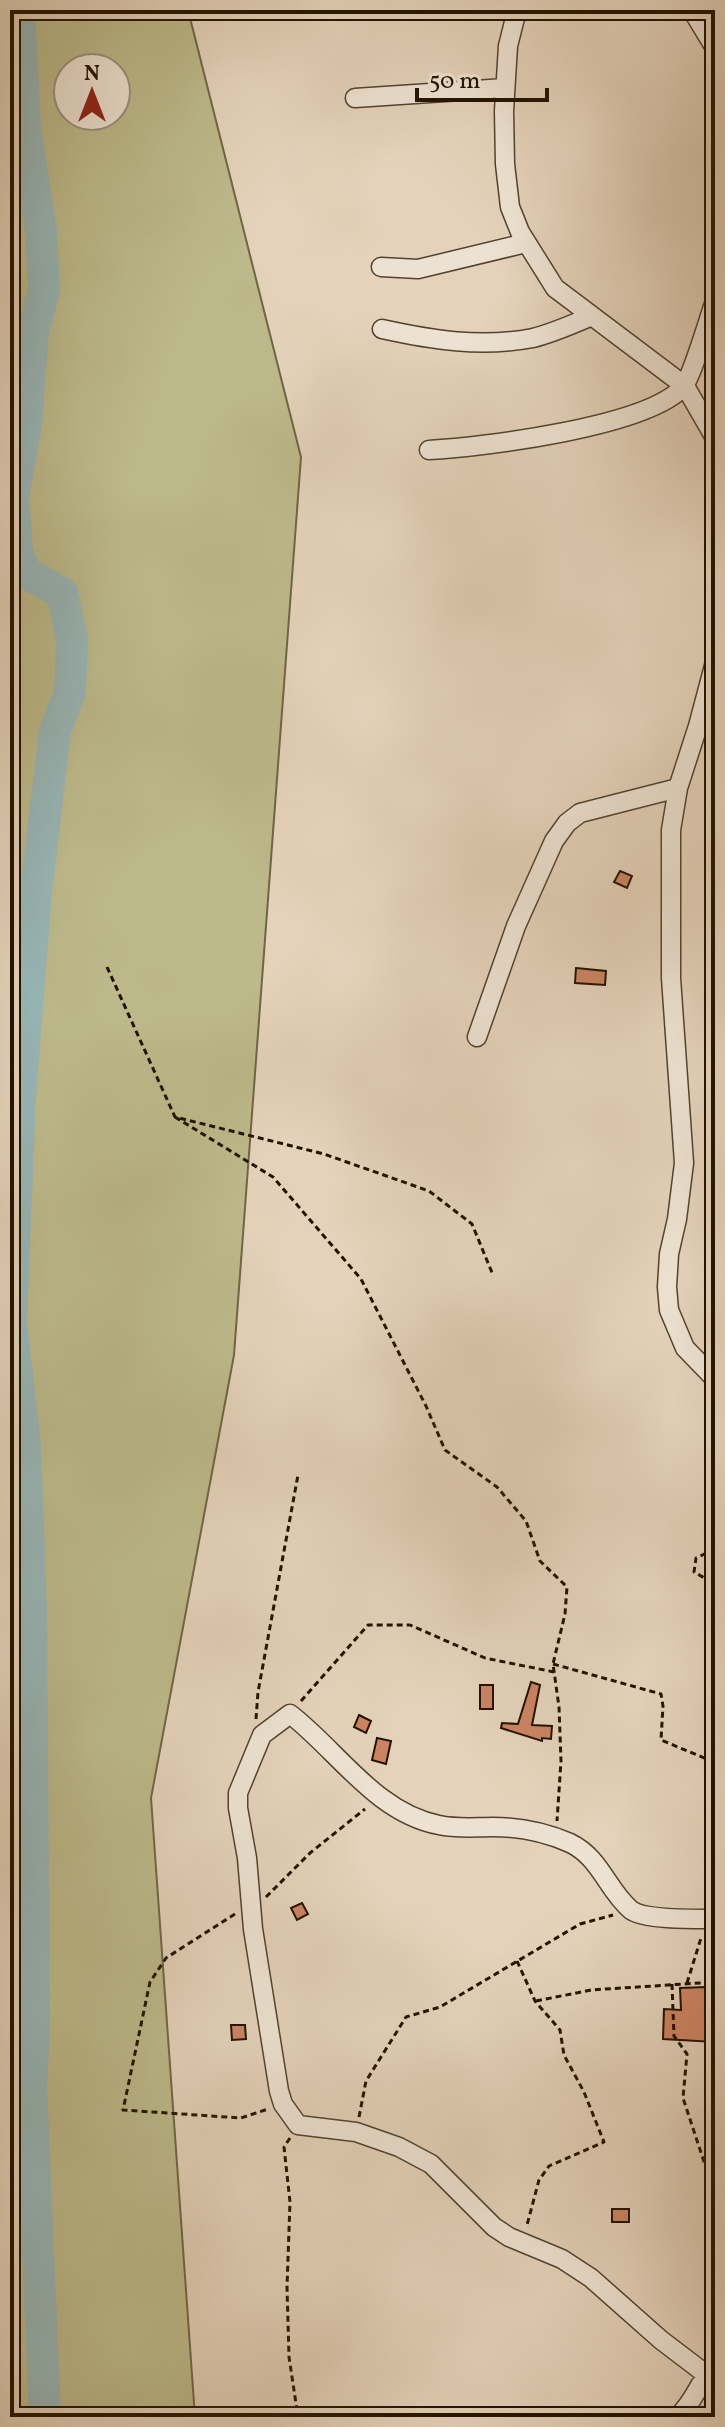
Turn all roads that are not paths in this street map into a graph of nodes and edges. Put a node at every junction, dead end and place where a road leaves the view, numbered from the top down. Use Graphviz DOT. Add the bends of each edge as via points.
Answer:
graph roads {
  1 [pos="517,10"];
  2 [pos="692,10"];
  3 [pos="715,48"];
  4 [pos="505,88"];
  5 [pos="355,98"];
  6 [pos="526,243"];
  7 [pos="381,267"];
  8 [pos="715,301"];
  9 [pos="592,316"];
  10 [pos="382,329"];
  11 [pos="685,386"];
  12 [pos="715,438"];
  13 [pos="429,450"];
  14 [pos="715,662"];
  15 [pos="678,788"];
  16 [pos="477,1037"];
  17 [pos="715,1379"];
  18 [pos="711,1919"];
  19 [pos="711,2377"];
  20 [pos="677,2417"];
  1 -- 4 [label="street"];
  2 -- 3 [label="street"];
  4 -- 5 [label="street"];
  4 -- 6 [label="street" via="510,207"];
  6 -- 7 [label="street" via="418,269"];
  6 -- 9 [label="street" via="555,288"];
  8 -- 11 [label="street"];
  9 -- 10 [label="street" via="552,332 507,341 433,340"];
  9 -- 11 [label="street"];
  11 -- 12 [label="street"];
  11 -- 13 [label="street" via="664,402 561,433"];
  14 -- 15 [label="street"];
  15 -- 16 [label="street" via="580,813 567,823 516,926"];
  15 -- 17 [label="street" via="669,881 684,1163 667,1287 669,1310 685,1348"];
  18 -- 19 [label="street" via="632,1910 595,1862 556,1837 512,1828 437,1825 378,1797 290,1714 262,1735 238,1793 250,1905 283,2104 298,2125 356,2132 431,2164 494,2227 591,2278"];
  19 -- 20 [label="street"];
}
